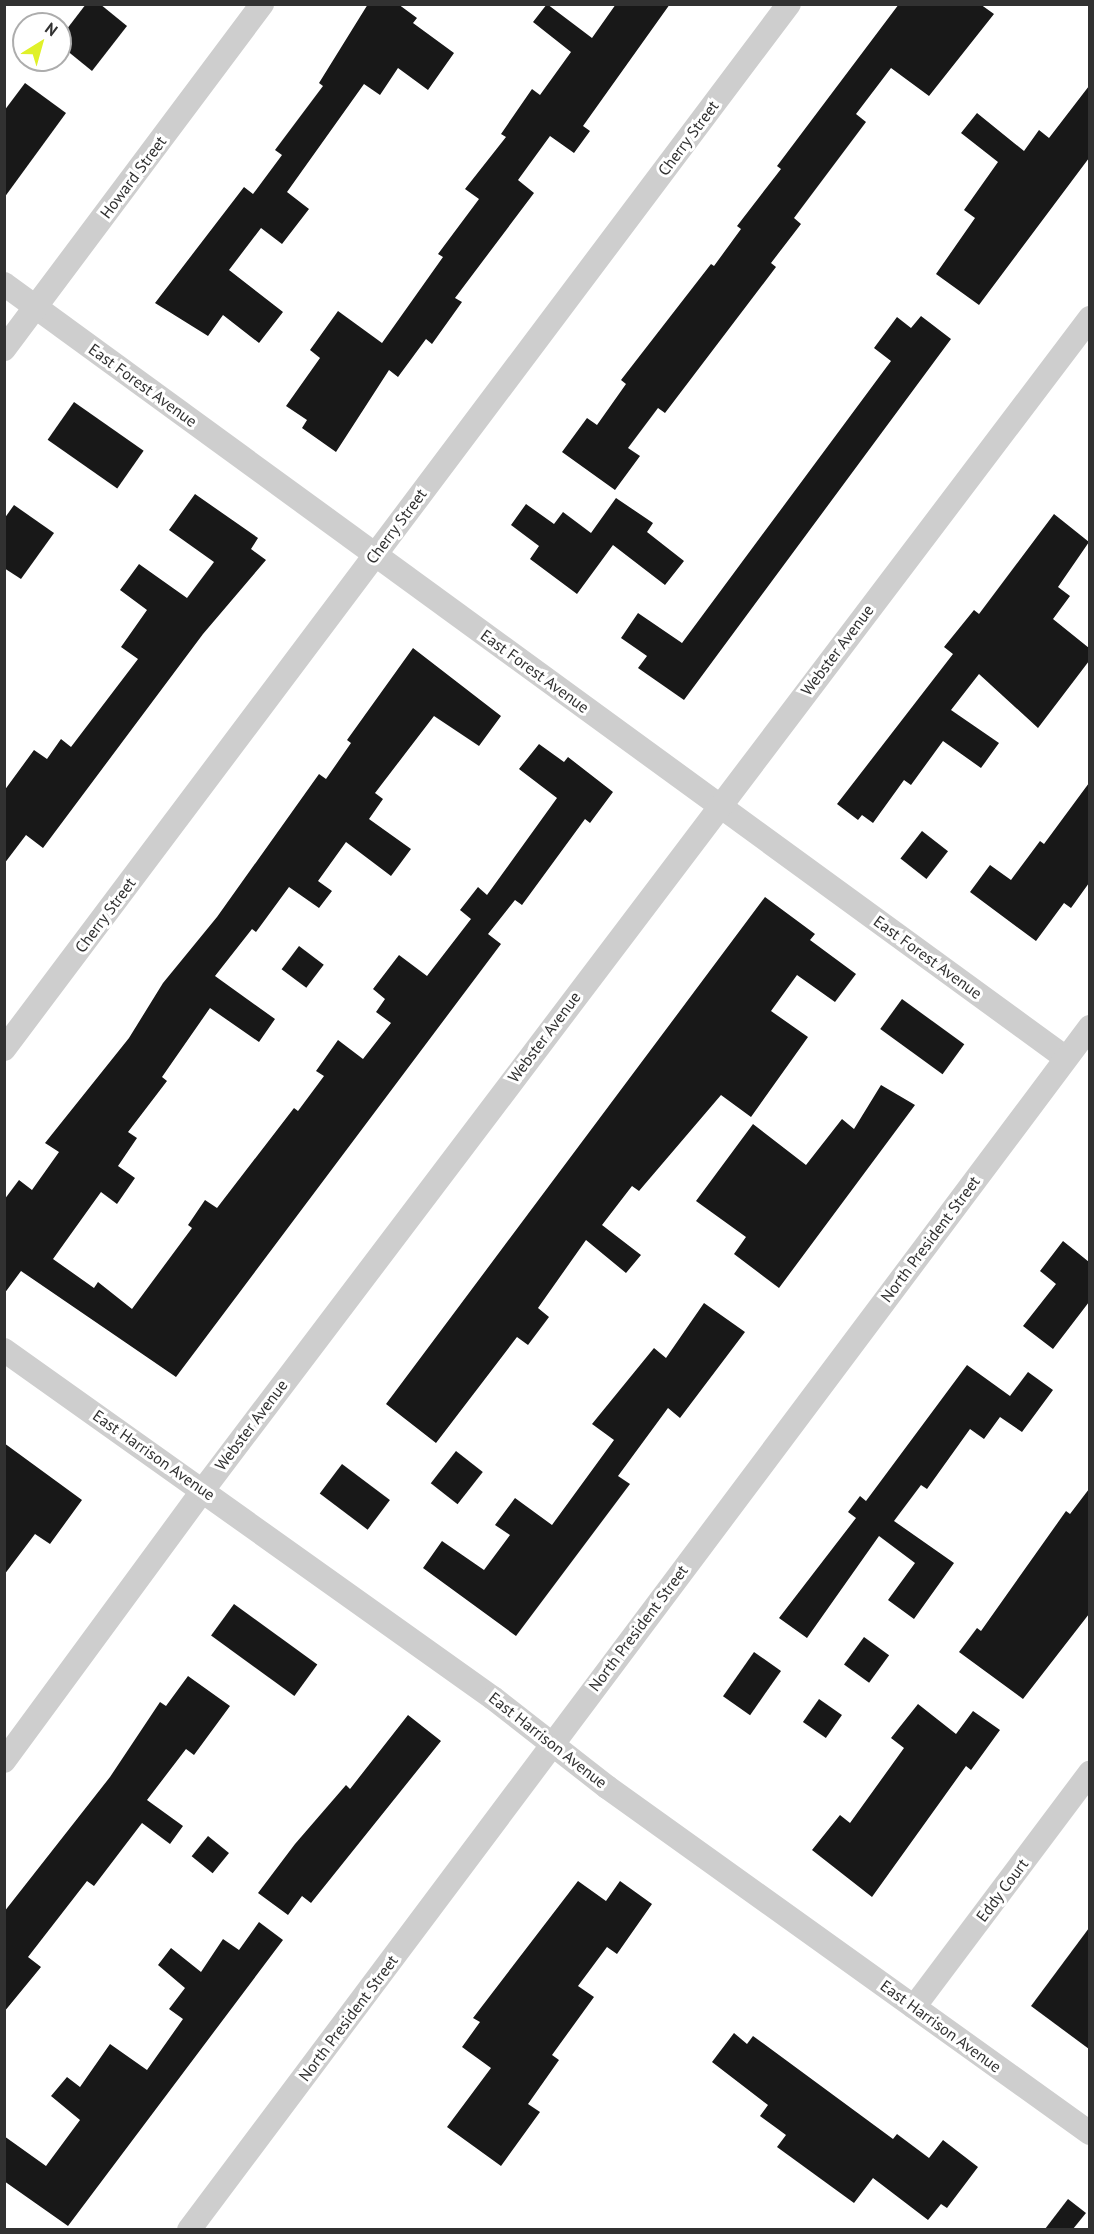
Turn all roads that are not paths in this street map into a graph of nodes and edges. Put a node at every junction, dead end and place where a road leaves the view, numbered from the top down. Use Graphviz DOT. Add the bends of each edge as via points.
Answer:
graph roads {
  1 [pos="262,4"];
  2 [pos="789,4"];
  3 [pos="4,284"];
  4 [pos="36,307"];
  5 [pos="1089,318"];
  6 [pos="4,349"];
  7 [pos="375,554"];
  8 [pos="719,805"];
  9 [pos="1089,1027"];
  10 [pos="4,1048"];
  11 [pos="1066,1058"];
  12 [pos="4,1350"];
  13 [pos="203,1490"];
  14 [pos="551,1743"];
  15 [pos="4,1761"];
  16 [pos="1089,1773"];
  17 [pos="914,2007"];
  18 [pos="1089,2133"];
  19 [pos="189,2229"];
  1 -- 4 [label="street, Howard Street"];
  2 -- 7 [label="street, Cherry Street"];
  3 -- 4 [label="street, East Forest Avenue"];
  4 -- 6 [label="street, Howard Street"];
  4 -- 7 [label="street, East Forest Avenue"];
  5 -- 8 [label="street, Webster Avenue"];
  7 -- 8 [label="street, East Forest Avenue"];
  7 -- 10 [label="street, Cherry Street"];
  8 -- 11 [label="street, East Forest Avenue"];
  8 -- 13 [label="street, Webster Avenue"];
  9 -- 11 [label="street, North President Street"];
  11 -- 14 [label="street, North President Street"];
  12 -- 13 [label="street, East Harrison Avenue"];
  13 -- 14 [label="street, East Harrison Avenue"];
  13 -- 15 [label="street, Webster Avenue"];
  14 -- 17 [label="street, East Harrison Avenue"];
  14 -- 19 [label="street, North President Street"];
  16 -- 17 [label="street, Eddy Court"];
  17 -- 18 [label="street, East Harrison Avenue"];
}
